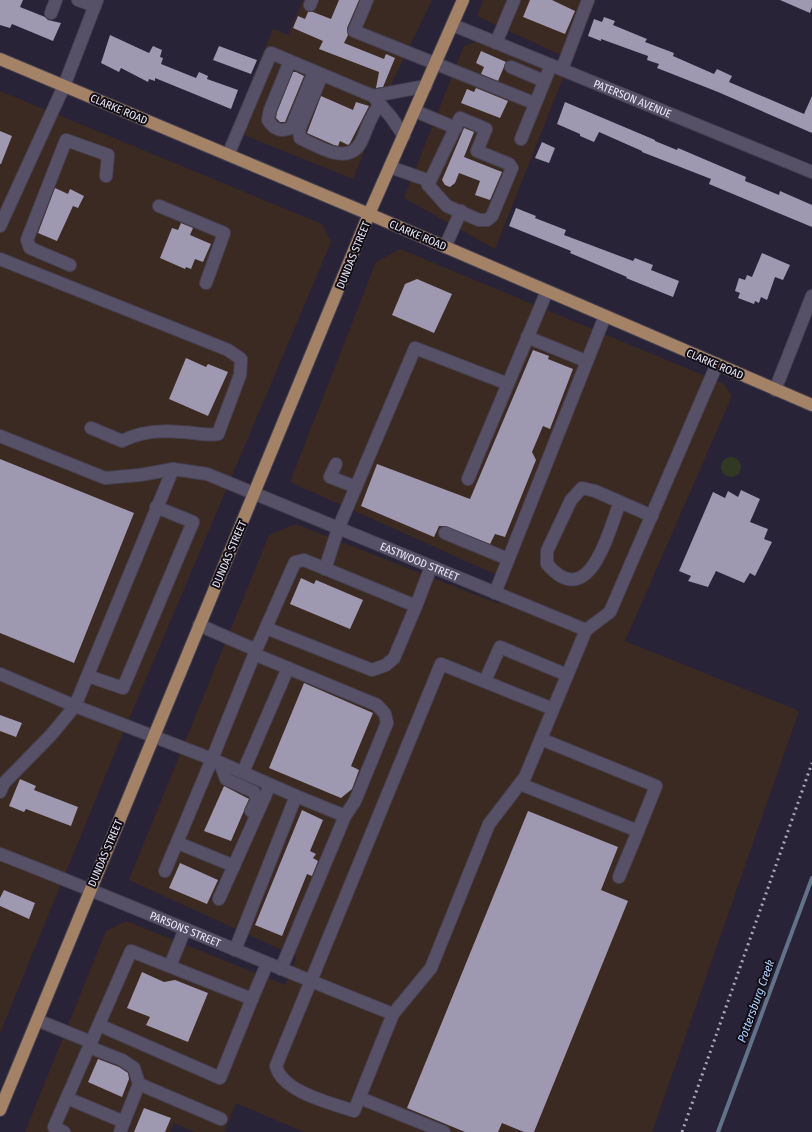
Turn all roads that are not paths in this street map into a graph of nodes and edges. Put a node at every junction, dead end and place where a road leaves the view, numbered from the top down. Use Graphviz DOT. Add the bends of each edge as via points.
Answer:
graph roads {
  1 [pos="56,0"];
  2 [pos="78,0"];
  3 [pos="367,0"];
  4 [pos="463,0"];
  5 [pos="514,0"];
  6 [pos="588,0"];
  7 [pos="96,3"];
  8 [pos="51,13"];
  9 [pos="453,25"];
  10 [pos="496,43"];
  11 [pos="0,59"];
  12 [pos="290,61"];
  13 [pos="436,65"];
  14 [pos="511,67"];
  15 [pos="556,67"];
  16 [pos="318,73"];
  17 [pos="544,81"];
  18 [pos="64,86"];
  19 [pos="426,86"];
  20 [pos="376,100"];
  21 [pos="534,103"];
  22 [pos="415,111"];
  23 [pos="456,128"];
  24 [pos="404,136"];
  25 [pos="520,139"];
  26 [pos="228,155"];
  27 [pos="390,167"];
  28 [pos="812,172"];
  29 [pos="106,176"];
  30 [pos="430,181"];
  31 [pos="159,206"];
  32 [pos="460,211"];
  33 [pos="369,214"];
  34 [pos="0,226"];
  35 [pos="445,247"];
  36 [pos="0,259"];
  37 [pos="70,265"];
  38 [pos="206,283"];
  39 [pos="547,291"];
  40 [pos="812,296"];
  41 [pos="605,316"];
  42 [pos="527,338"];
  43 [pos="586,361"];
  44 [pos="717,364"];
  45 [pos="508,384"];
  46 [pos="774,390"];
  47 [pos="812,405"];
  48 [pos="91,428"];
  49 [pos="0,436"];
  50 [pos="336,464"];
  51 [pos="172,468"];
  52 [pos="468,478"];
  53 [pos="356,487"];
  54 [pos="254,494"];
  55 [pos="620,502"];
  56 [pos="156,507"];
  57 [pos="652,516"];
  58 [pos="338,529"];
  59 [pos="445,533"];
  60 [pos="508,559"];
  61 [pos="431,567"];
  62 [pos="325,569"];
  63 [pos="495,593"];
  64 [pos="416,606"];
  65 [pos="199,625"];
  66 [pos="266,628"];
  67 [pos="586,630"];
  68 [pos="255,652"];
  69 [pos="288,668"];
  70 [pos="0,674"];
  71 [pos="567,675"];
  72 [pos="88,676"];
  73 [pos="485,681"];
  74 [pos="75,706"];
  75 [pos="553,708"];
  76 [pos="154,736"];
  77 [pos="541,739"];
  78 [pos="216,761"];
  79 [pos="243,772"];
  80 [pos="520,784"];
  81 [pos="270,785"];
  82 [pos="0,792"];
  83 [pos="296,796"];
  84 [pos="345,816"];
  85 [pos="638,831"];
  86 [pos="178,843"];
  87 [pos="239,853"];
  88 [pos="0,854"];
  89 [pos="234,866"];
  90 [pos="165,871"];
  91 [pos="618,877"];
  92 [pos="90,889"];
  93 [pos="219,899"];
  94 [pos="185,929"];
  95 [pos="235,950"];
  96 [pos="267,964"];
  97 [pos="170,966"];
  98 [pos="280,969"];
  99 [pos="311,981"];
  100 [pos="252,999"];
  101 [pos="392,1014"];
  102 [pos="37,1020"];
  103 [pos="99,1025"];
  104 [pos="90,1045"];
  105 [pos="139,1084"];
  106 [pos="67,1098"];
  107 [pos="360,1098"];
  108 [pos="0,1110"];
  109 [pos="221,1119"];
  110 [pos="122,1127"];
  111 [pos="64,1132"];
  112 [pos="444,1132"];
  1 -- 8 [label="street"];
  2 -- 7 [label="street"];
  3 -- 13 [label="street" via="354,31"];
  4 -- 9 [label="main road, DUNDAS STREET"];
  5 -- 10 [label="street"];
  6 -- 15 [label="street"];
  7 -- 18 [label="street"];
  9 -- 10 [label="street, PATERSON AVENUE"];
  9 -- 13 [label="main road, DUNDAS STREET"];
  10 -- 15 [label="street, PATERSON AVENUE"];
  11 -- 18 [label="main road, CLARKE ROAD"];
  12 -- 16 [label="street"];
  12 -- 16 [label="street" via="268,120 277,130 291,128"];
  12 -- 26 [label="street" via="271,53"];
  13 -- 19 [label="main road, DUNDAS STREET"];
  13 -- 21 [label="street"];
  14 -- 17 [label="street"];
  15 -- 17 [label="street"];
  15 -- 28 [label="street, PATERSON AVENUE"];
  16 -- 20 [label="street"];
  16 -- 20 [label="street" via="299,130 300,138 335,154 343,154 358,146"];
  17 -- 21 [label="street"];
  18 -- 26 [label="main road, CLARKE ROAD"];
  18 -- 34 [label="street"];
  19 -- 20 [label="street"];
  19 -- 22 [label="main road, DUNDAS STREET"];
  20 -- 24 [label="street"];
  21 -- 25 [label="street"];
  22 -- 23 [label="street"];
  22 -- 24 [label="main road, DUNDAS STREET"];
  23 -- 30 [label="street"];
  23 -- 32 [label="street" via="460,118 486,129 477,151 509,164 512,168 492,216 487,220 479,220"];
  24 -- 27 [label="main road, DUNDAS STREET"];
  26 -- 33 [label="main road, CLARKE ROAD"];
  27 -- 30 [label="street"];
  27 -- 33 [label="main road, DUNDAS STREET"];
  29 -- 37 [label="street" via="108,154 66,140 27,240 30,248"];
  30 -- 32 [label="street" via="428,186 447,206"];
  31 -- 38 [label="street" via="224,234"];
  32 -- 35 [label="street"];
  33 -- 35 [label="main road, CLARKE ROAD"];
  33 -- 54 [label="main road, DUNDAS STREET"];
  35 -- 39 [label="main road, CLARKE ROAD"];
  36 -- 48 [label="street" via="228,350 241,360 240,376 218,434 203,436 180,432 147,433 133,435 122,441"];
  39 -- 41 [label="main road, CLARKE ROAD"];
  39 -- 42 [label="street"];
  40 -- 46 [label="street"];
  41 -- 43 [label="street"];
  41 -- 44 [label="main road, CLARKE ROAD"];
  42 -- 43 [label="street"];
  42 -- 45 [label="street"];
  43 -- 60 [label="street"];
  44 -- 46 [label="main road, CLARKE ROAD"];
  44 -- 57 [label="street"];
  45 -- 52 [label="street"];
  45 -- 53 [label="street" via="415,348"];
  46 -- 47 [label="main road, CLARKE ROAD"];
  49 -- 51 [label="street" via="105,478 140,475"];
  50 -- 53 [label="street" via="330,477"];
  51 -- 54 [label="street, EASTWOOD STREET" via="207,474"];
  51 -- 56 [label="street"];
  53 -- 58 [label="street"];
  54 -- 58 [label="street, EASTWOOD STREET"];
  54 -- 65 [label="main road, DUNDAS STREET"];
  55 -- 55 [label="street" via="588,488 582,488 578,492 571,500 547,551 547,564 554,573 565,579 576,580 586,575 595,564"];
  55 -- 57 [label="street"];
  56 -- 72 [label="street"];
  56 -- 72 [label="street" via="193,522 123,688"];
  57 -- 67 [label="street" via="610,612"];
  58 -- 61 [label="street, EASTWOOD STREET"];
  58 -- 62 [label="street"];
  59 -- 60 [label="street"];
  60 -- 63 [label="street"];
  61 -- 63 [label="street, EASTWOOD STREET"];
  61 -- 64 [label="street"];
  62 -- 64 [label="street"];
  62 -- 66 [label="street" via="304,560 295,562"];
  63 -- 67 [label="street, EASTWOOD STREET"];
  64 -- 66 [label="street" via="394,658 386,665 372,670"];
  65 -- 68 [label="street"];
  65 -- 76 [label="main road, DUNDAS STREET"];
  66 -- 68 [label="street"];
  67 -- 71 [label="street"];
  68 -- 69 [label="street"];
  68 -- 78 [label="street"];
  69 -- 79 [label="street"];
  69 -- 84 [label="street" via="377,705 384,714 387,723 356,801"];
  70 -- 74 [label="street"];
  71 -- 73 [label="street" via="500,647"];
  71 -- 75 [label="street"];
  72 -- 74 [label="street"];
  73 -- 75 [label="street"];
  73 -- 99 [label="street" via="441,664"];
  74 -- 76 [label="street"];
  74 -- 82 [label="street" via="51,735 4,783"];
  75 -- 77 [label="street"];
  76 -- 78 [label="street"];
  76 -- 92 [label="main road, DUNDAS STREET"];
  77 -- 80 [label="street"];
  77 -- 85 [label="street" via="656,786"];
  78 -- 79 [label="street"];
  78 -- 86 [label="street"];
  78 -- 87 [label="street" via="226,779 254,792 257,800 238,839"];
  79 -- 81 [label="street"];
  80 -- 85 [label="street"];
  80 -- 101 [label="street" via="489,824 431,968"];
  81 -- 83 [label="street"];
  81 -- 87 [label="street"];
  83 -- 84 [label="street"];
  83 -- 95 [label="street"];
  84 -- 98 [label="street"];
  85 -- 91 [label="street"];
  86 -- 89 [label="street"];
  86 -- 90 [label="street"];
  87 -- 89 [label="street"];
  88 -- 92 [label="street, PARSONS STREET"];
  89 -- 93 [label="street"];
  92 -- 94 [label="street, PARSONS STREET"];
  92 -- 102 [label="main road, DUNDAS STREET"];
  94 -- 95 [label="street, PARSONS STREET"];
  94 -- 97 [label="street"];
  95 -- 96 [label="street, PARSONS STREET"];
  96 -- 98 [label="street, PARSONS STREET"];
  96 -- 100 [label="street"];
  97 -- 100 [label="street"];
  97 -- 103 [label="street" via="131,951"];
  98 -- 99 [label="street, PARSONS STREET"];
  99 -- 101 [label="street, PARSONS STREET"];
  99 -- 107 [label="street" via="276,1066 278,1074 286,1084 354,1111"];
  100 -- 103 [label="street" via="220,1078"];
  101 -- 107 [label="street"];
  102 -- 104 [label="street"];
  102 -- 108 [label="main road, DUNDAS STREET"];
  103 -- 104 [label="street"];
  104 -- 105 [label="street" via="134,1068"];
  104 -- 106 [label="street"];
  105 -- 109 [label="street"];
  105 -- 110 [label="street"];
  106 -- 110 [label="street"];
  106 -- 111 [label="street" via="54,1128"];
  107 -- 112 [label="street"];
}
